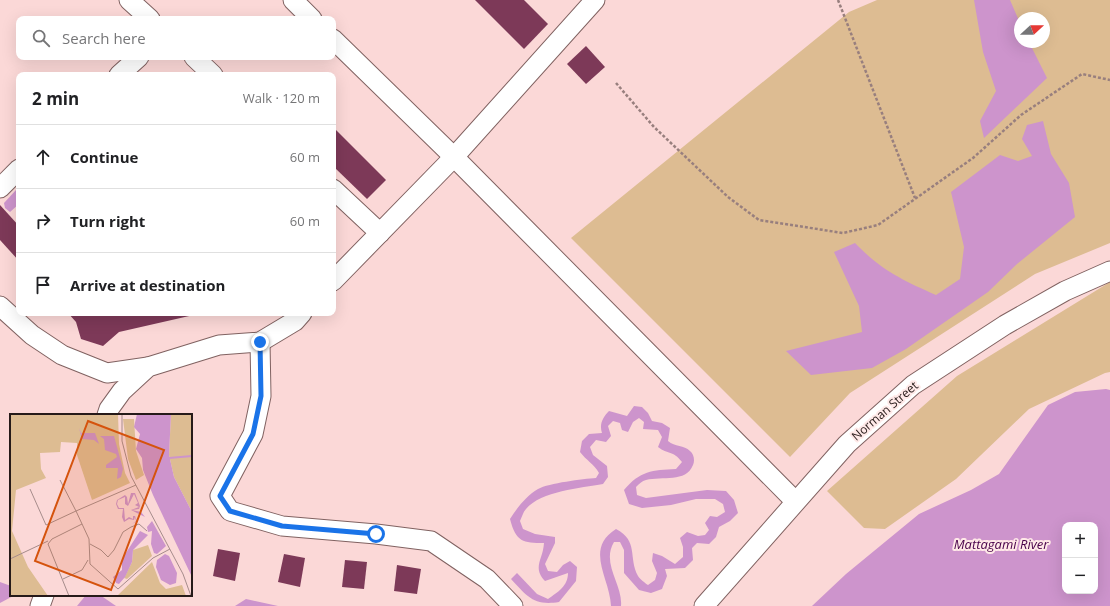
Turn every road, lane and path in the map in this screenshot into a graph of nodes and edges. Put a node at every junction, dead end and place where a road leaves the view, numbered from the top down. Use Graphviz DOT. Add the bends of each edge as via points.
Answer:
graph roads {
  1 [pos="129,0"];
  2 [pos="293,0"];
  3 [pos="595,0"];
  4 [pos="838,0"];
  5 [pos="147,16"];
  6 [pos="309,16"];
  7 [pos="336,42"];
  8 [pos="136,60"];
  9 [pos="197,60"];
  10 [pos="122,72"];
  11 [pos="210,72"];
  12 [pos="1110,80"];
  13 [pos="616,83"];
  14 [pos="454,157"];
  15 [pos="16,172"];
  16 [pos="0,188"];
  17 [pos="336,192"];
  18 [pos="915,198"];
  19 [pos="380,233"];
  20 [pos="1110,271"];
  21 [pos="336,278"];
  22 [pos="0,306"];
  23 [pos="299,316"];
  24 [pos="260,342"];
  25 [pos="148,367"];
  26 [pos="107,414"];
  27 [pos="795,501"];
  28 [pos="44,596"];
  29 [pos="40,606"];
  30 [pos="513,606"];
  31 [pos="704,606"];
  1 -- 5 [label="street"];
  2 -- 6 [label="street"];
  3 -- 14 [label="street"];
  4 -- 18 [label="path"];
  7 -- 14 [label="street"];
  8 -- 10 [label="street"];
  9 -- 11 [label="street"];
  12 -- 18 [label="path" via="1082,74 1021,115 974,158"];
  13 -- 18 [label="path" via="654,127 728,198 759,220 843,233 878,225"];
  14 -- 19 [label="street"];
  14 -- 27 [label="street"];
  15 -- 16 [label="street"];
  17 -- 19 [label="street"];
  19 -- 21 [label="street"];
  20 -- 27 [label="street, Norman Street" via="1065,291 1005,325 914,385 847,444"];
  22 -- 25 [label="street" via="32,335 62,355 107,373"];
  23 -- 24 [label="street"];
  24 -- 25 [label="street" via="219,345"];
  24 -- 30 [label="street" via="261,396 253,434 220,496 230,511 282,526 432,541 487,579"];
  25 -- 26 [label="street" via="122,391"];
  27 -- 31 [label="street, Norman Street"];
  28 -- 29 [label="street"];
}
